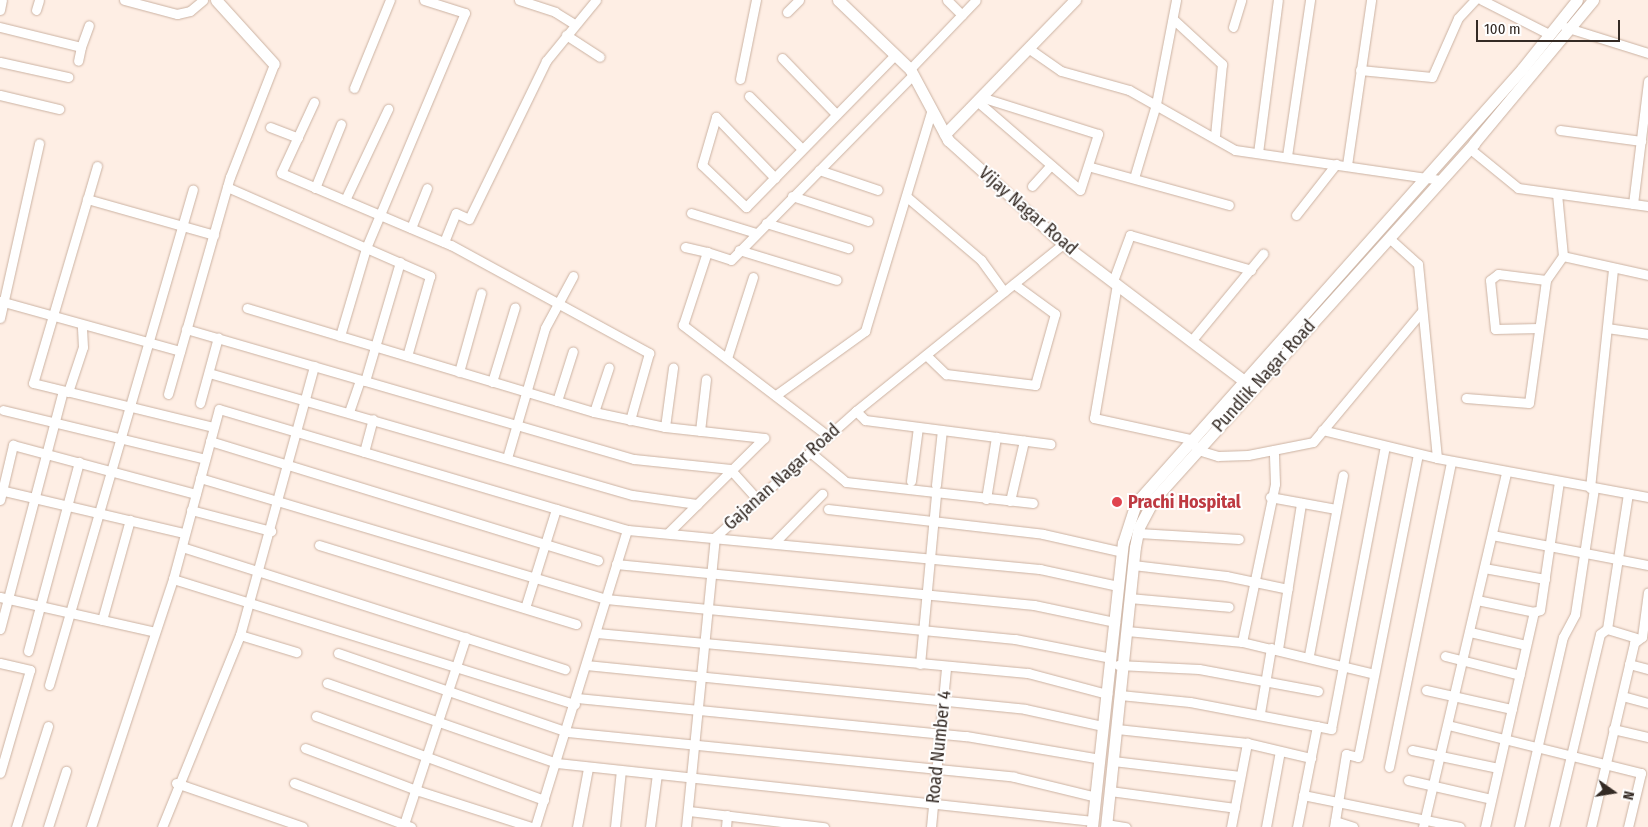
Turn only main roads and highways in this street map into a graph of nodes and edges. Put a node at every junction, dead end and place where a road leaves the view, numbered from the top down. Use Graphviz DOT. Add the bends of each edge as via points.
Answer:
graph roads {
  1 [pos="216,0"];
  2 [pos="838,0"];
  3 [pos="1075,0"];
  4 [pos="1577,0"];
  5 [pos="1593,0"];
  6 [pos="1564,25"];
  7 [pos="274,64"];
  8 [pos="945,134"];
  9 [pos="1243,378"];
  10 [pos="1253,388"];
  11 [pos="1093,824"];
  12 [pos="1106,826"];
  1 -- 7 [label="main road"];
  2 -- 8 [label="main road, Vijay Nagar Road" via="911,72"];
  3 -- 8 [label="main road"];
  4 -- 6 [label="main road, Pundlik Nagar Road"];
  5 -- 6 [label="main road, Pundlik Nagar Road"];
  6 -- 9 [label="main road, Pundlik Nagar Road" via="1549,34"];
  6 -- 10 [label="main road, Pundlik Nagar Road" via="1469,148"];
  8 -- 9 [label="main road, Vijay Nagar Road" via="1063,244"];
  9 -- 10 [label="main road, Vijay Nagar Road"];
  9 -- 11 [label="main road, Pundlik Nagar Road" via="1136,503 1122,552"];
  10 -- 12 [label="main road, Pundlik Nagar Road" via="1154,500 1138,533"];
}
